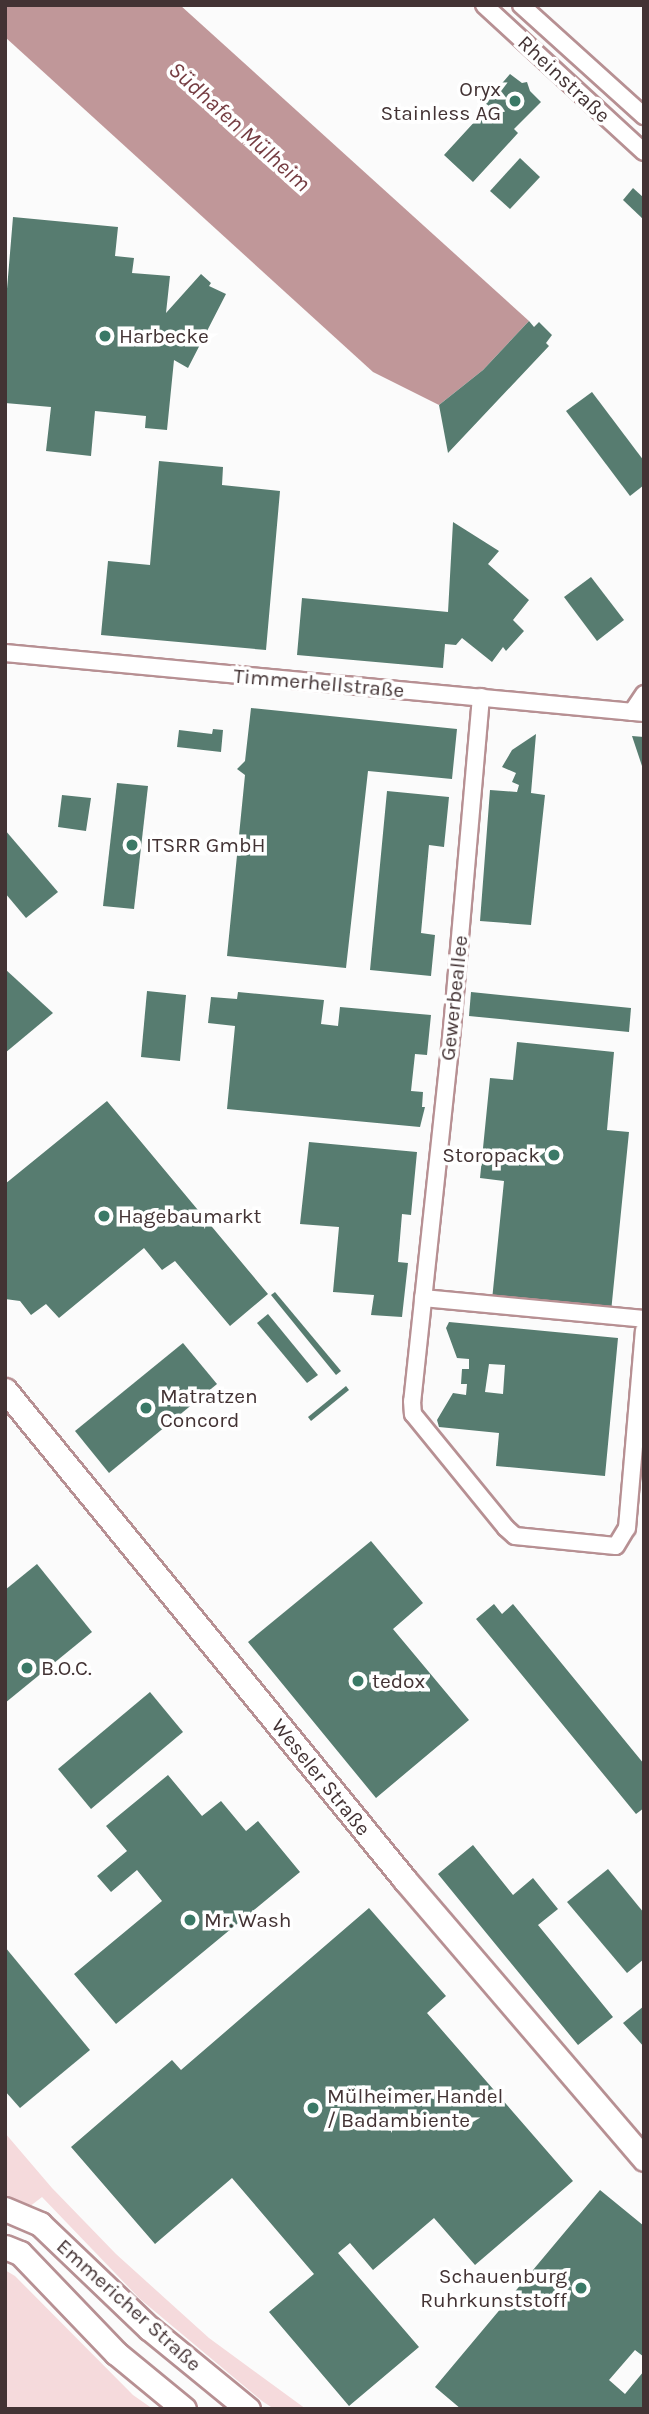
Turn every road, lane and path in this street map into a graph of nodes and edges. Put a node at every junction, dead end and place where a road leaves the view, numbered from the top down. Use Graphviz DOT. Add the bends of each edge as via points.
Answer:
graph roads {
  1 [pos="484,5"];
  2 [pos="521,5"];
  3 [pos="644,117"];
  4 [pos="644,152"];
  5 [pos="5,653"];
  6 [pos="644,695"];
  7 [pos="481,697"];
  8 [pos="638,713"];
  9 [pos="423,1298"];
  10 [pos="644,1319"];
  11 [pos="644,1331"];
  12 [pos="5,1390"];
  13 [pos="644,2159"];
  14 [pos="5,2209"];
  15 [pos="5,2247"];
  16 [pos="184,2409"];
  17 [pos="248,2409"];
  1 -- 4 [label="street, Rheinstraße"];
  2 -- 3 [label="street, Rheinstraße"];
  5 -- 7 [label="street, Timmerhellstraße"];
  6 -- 8 [label="street, Timmerhellstraße"];
  7 -- 8 [label="street, Timmerhellstraße"];
  7 -- 9 [label="street, Gewerbeallee"];
  9 -- 10 [label="street"];
  9 -- 11 [label="street, Gewerbeallee" via="412,1401 416,1421 506,1528 515,1536 532,1539 616,1546 623,1539"];
  12 -- 13 [label="main road, Weseler Straße" via="405,1880"];
  14 -- 17 [label="main road, Emmericher Straße" via="40,2224 149,2328"];
  15 -- 16 [label="main road, Emmericher Straße" via="20,2253 116,2353"];
}
